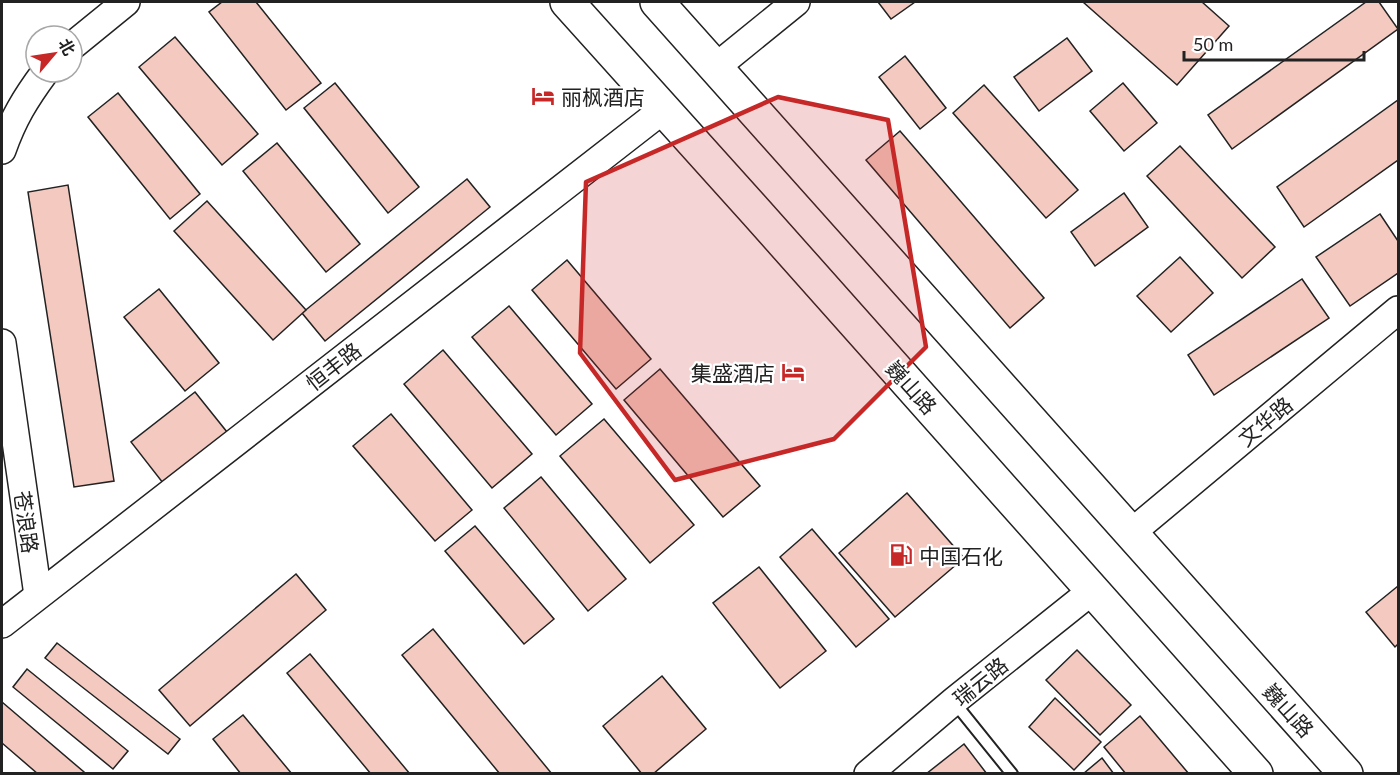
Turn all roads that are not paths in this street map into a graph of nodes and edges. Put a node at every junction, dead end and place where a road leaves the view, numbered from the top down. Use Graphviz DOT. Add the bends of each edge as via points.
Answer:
graph roads {
  1 [pos="126,2"];
  2 [pos="567,2"];
  3 [pos="657,2"];
  4 [pos="796,2"];
  5 [pos="84,36"];
  6 [pos="716,67"];
  7 [pos="36,84"];
  8 [pos="664,109"];
  9 [pos="2,150"];
  10 [pos="1398,310"];
  11 [pos="2,343"];
  12 [pos="1131,533"];
  13 [pos="1092,590"];
  14 [pos="38,595"];
  15 [pos="2,624"];
  16 [pos="954,701"];
  17 [pos="868,774"];
  18 [pos="1012,774"];
  19 [pos="1256,774"];
  20 [pos="1346,774"];
  1 -- 5 [label="street"];
  2 -- 8 [label="highway, 巍山路"];
  3 -- 6 [label="highway, 巍山路"];
  4 -- 6 [label="street"];
  6 -- 12 [label="highway, 巍山路"];
  7 -- 9 [label="street" via="11,125"];
  8 -- 13 [label="highway, 巍山路"];
  8 -- 14 [label="street, 恒丰路"];
  10 -- 12 [label="street, 文华路"];
  11 -- 14 [label="street, 苍浪路"];
  12 -- 20 [label="highway, 巍山路"];
  13 -- 16 [label="street, 瑞云路"];
  13 -- 19 [label="highway, 巍山路"];
  14 -- 15 [label="street, 恒丰路"];
  16 -- 17 [label="street, 瑞云路"];
  16 -- 18 [label="lane"];
}
